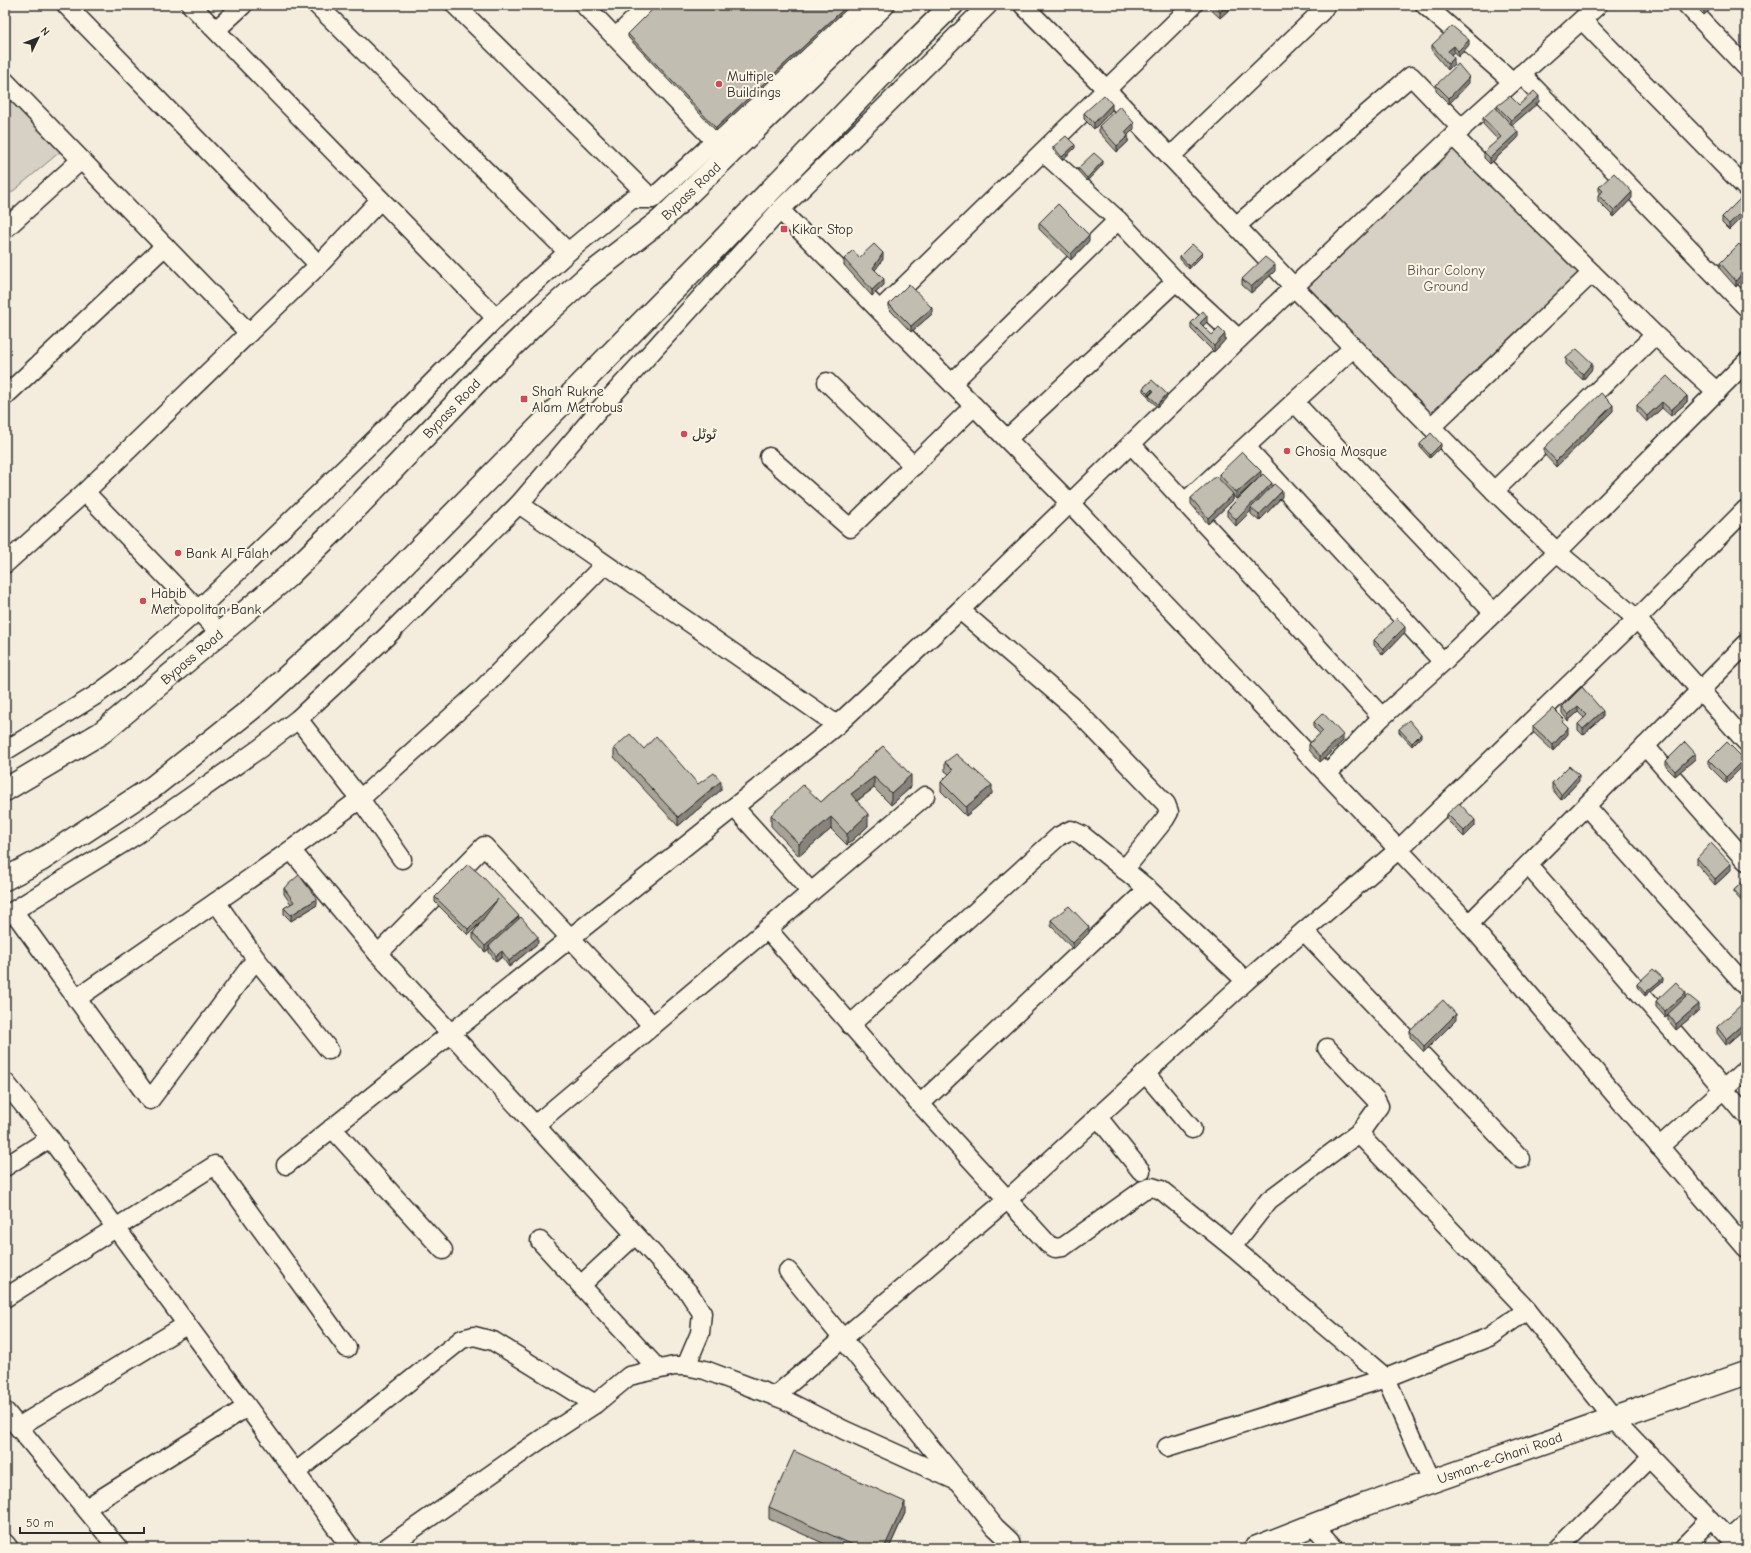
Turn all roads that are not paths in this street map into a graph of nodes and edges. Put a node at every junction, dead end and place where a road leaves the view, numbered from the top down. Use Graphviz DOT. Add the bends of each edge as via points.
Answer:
graph roads {
  1 [pos="66,5"];
  2 [pos="191,5"];
  3 [pos="243,5"];
  4 [pos="317,5"];
  5 [pos="455,5"];
  6 [pos="584,5"];
  7 [pos="648,5"];
  8 [pos="855,5"];
  9 [pos="883,5"];
  10 [pos="952,5"];
  11 [pos="988,5"];
  12 [pos="1023,5"];
  13 [pos="1194,5"];
  14 [pos="1326,5"];
  15 [pos="1425,5"];
  16 [pos="1687,5"];
  17 [pos="1587,11"];
  18 [pos="216,30"];
  19 [pos="616,37"];
  20 [pos="1746,67"];
  21 [pos="1517,78"];
  22 [pos="5,81"];
  23 [pos="1106,89"];
  24 [pos="1458,132"];
  25 [pos="715,141"];
  26 [pos="1043,152"];
  27 [pos="1170,157"];
  28 [pos="81,160"];
  29 [pos="1746,188"];
  30 [pos="652,199"];
  31 [pos="380,200"];
  32 [pos="780,210"];
  33 [pos="1118,220"];
  34 [pos="1236,226"];
  35 [pos="5,229"];
  36 [pos="165,246"];
  37 [pos="568,252"];
  38 [pos="319,265"];
  39 [pos="1592,273"];
  40 [pos="1176,281"];
  41 [pos="1295,288"];
  42 [pos="1746,307"];
  43 [pos="880,310"];
  44 [pos="496,318"];
  45 [pos="248,333"];
  46 [pos="1655,335"];
  47 [pos="1239,339"];
  48 [pos="1353,348"];
  49 [pos="1746,362"];
  50 [pos="827,382"];
  51 [pos="952,383"];
  52 [pos="1717,392"];
  53 [pos="5,396"];
  54 [pos="1294,402"];
  55 [pos="974,406"];
  56 [pos="1430,427"];
  57 [pos="1007,439"];
  58 [pos="1131,444"];
  59 [pos="1246,447"];
  60 [pos="769,458"];
  61 [pos="914,466"];
  62 [pos="1494,491"];
  63 [pos="85,492"];
  64 [pos="1070,503"];
  65 [pos="1184,503"];
  66 [pos="519,504"];
  67 [pos="1746,509"];
  68 [pos="1557,552"];
  69 [pos="5,563"];
  70 [pos="604,565"];
  71 [pos="198,610"];
  72 [pos="960,610"];
  73 [pos="1494,613"];
  74 [pos="1637,619"];
  75 [pos="220,633"];
  76 [pos="1746,644"];
  77 [pos="1443,662"];
  78 [pos="1701,690"];
  79 [pos="1382,717"];
  80 [pos="298,719"];
  81 [pos="837,725"];
  82 [pos="1746,742"];
  83 [pos="1645,746"];
  84 [pos="5,751"];
  85 [pos="1328,773"];
  86 [pos="5,790"];
  87 [pos="925,796"];
  88 [pos="360,799"];
  89 [pos="1586,806"];
  90 [pos="734,807"];
  91 [pos="291,850"];
  92 [pos="1398,850"];
  93 [pos="402,859"];
  94 [pos="1746,861"];
  95 [pos="1528,865"];
  96 [pos="1124,870"];
  97 [pos="5,879"];
  98 [pos="1148,889"];
  99 [pos="811,892"];
  100 [pos="216,902"];
  101 [pos="9,914"];
  102 [pos="1469,924"];
  103 [pos="767,930"];
  104 [pos="1304,931"];
  105 [pos="571,938"];
  106 [pos="378,954"];
  107 [pos="256,959"];
  108 [pos="1246,981"];
  109 [pos="1746,986"];
  110 [pos="76,999"];
  111 [pos="850,1025"];
  112 [pos="653,1026"];
  113 [pos="451,1034"];
  114 [pos="1327,1048"];
  115 [pos="329,1050"];
  116 [pos="1746,1069"];
  117 [pos="1145,1073"];
  118 [pos="5,1082"];
  119 [pos="1723,1089"];
  120 [pos="920,1104"];
  121 [pos="1746,1115"];
  122 [pos="1097,1116"];
  123 [pos="535,1125"];
  124 [pos="332,1128"];
  125 [pos="1192,1129"];
  126 [pos="1362,1132"];
  127 [pos="50,1138"];
  128 [pos="1659,1146"];
  129 [pos="1521,1159"];
  130 [pos="286,1165"];
  131 [pos="5,1167"];
  132 [pos="1141,1171"];
  133 [pos="1008,1199"];
  134 [pos="115,1229"];
  135 [pos="635,1235"];
  136 [pos="540,1241"];
  137 [pos="1232,1247"];
  138 [pos="1746,1248"];
  139 [pos="443,1250"];
  140 [pos="788,1271"];
  141 [pos="581,1285"];
  142 [pos="5,1298"];
  143 [pos="1527,1310"];
  144 [pos="186,1325"];
  145 [pos="842,1338"];
  146 [pos="348,1348"];
  147 [pos="686,1366"];
  148 [pos="658,1369"];
  149 [pos="1746,1372"];
  150 [pos="1386,1378"];
  151 [pos="775,1396"];
  152 [pos="595,1404"];
  153 [pos="247,1407"];
  154 [pos="5,1411"];
  155 [pos="1613,1418"];
  156 [pos="18,1427"];
  157 [pos="1167,1447"];
  158 [pos="1649,1458"];
  159 [pos="296,1472"];
  160 [pos="1430,1481"];
  161 [pos="959,1482"];
  162 [pos="86,1508"];
  163 [pos="1711,1520"];
  164 [pos="1746,1522"];
  165 [pos="1313,1525"];
  166 [pos="5,1543"];
  167 [pos="1733,1543"];
  168 [pos="9,1548"];
  169 [pos="118,1548"];
  170 [pos="350,1548"];
  171 [pos="386,1548"];
  172 [pos="1011,1548"];
  173 [pos="1255,1548"];
  174 [pos="1334,1548"];
  175 [pos="1559,1548"];
  176 [pos="1683,1548"];
  1 -- 38 [label="street"];
  2 -- 18 [label="street"];
  3 -- 18 [label="street"];
  4 -- 37 [label="street"];
  5 -- 30 [label="street"];
  6 -- 19 [label="street"];
  7 -- 19 [label="street"];
  8 -- 25 [label="street"];
  9 -- 75 [label="main road, Bypass Road" via="661,220 587,277 488,369 338,527 287,577"];
  10 -- 97 [label="main road" via="344,624 255,706 153,787 41,860"];
  11 -- 32 [label="street"];
  12 -- 23 [label="street"];
  13 -- 23 [label="street"];
  14 -- 27 [label="street"];
  15 -- 21 [label="street"];
  16 -- 20 [label="street"];
  17 -- 21 [label="street"];
  17 -- 29 [label="street"];
  18 -- 31 [label="street"];
  19 -- 25 [label="street"];
  21 -- 24 [label="street"];
  21 -- 42 [label="street"];
  22 -- 28 [label="street"];
  23 -- 26 [label="street"];
  23 -- 27 [label="street"];
  24 -- 34 [label="street" via="1411,76"];
  24 -- 39 [label="street"];
  24 -- 41 [label="street"];
  25 -- 30 [label="street"];
  26 -- 33 [label="street"];
  26 -- 43 [label="street"];
  27 -- 34 [label="street"];
  28 -- 35 [label="street"];
  28 -- 36 [label="street"];
  30 -- 37 [label="street" via="632,199"];
  31 -- 38 [label="street"];
  31 -- 44 [label="street"];
  32 -- 43 [label="street"];
  32 -- 66 [label="street"];
  33 -- 40 [label="street"];
  33 -- 51 [label="street"];
  34 -- 41 [label="street"];
  36 -- 45 [label="street"];
  36 -- 53 [label="street"];
  37 -- 44 [label="street"];
  38 -- 45 [label="street"];
  39 -- 46 [label="street"];
  39 -- 56 [label="street"];
  40 -- 47 [label="street"];
  40 -- 57 [label="street"];
  41 -- 47 [label="street"];
  41 -- 48 [label="street"];
  43 -- 51 [label="street"];
  44 -- 71 [label="street"];
  45 -- 63 [label="street"];
  46 -- 52 [label="street"];
  46 -- 62 [label="street"];
  47 -- 58 [label="street"];
  48 -- 54 [label="street"];
  48 -- 56 [label="street"];
  49 -- 52 [label="street"];
  50 -- 61 [label="street"];
  51 -- 55 [label="street"];
  52 -- 68 [label="street"];
  54 -- 59 [label="street"];
  54 -- 73 [label="street"];
  55 -- 57 [label="street"];
  55 -- 61 [label="street"];
  56 -- 62 [label="street"];
  57 -- 64 [label="street"];
  58 -- 64 [label="street"];
  58 -- 65 [label="street"];
  59 -- 65 [label="street"];
  59 -- 77 [label="street"];
  60 -- 61 [label="street" via="850,528"];
  62 -- 68 [label="street"];
  63 -- 69 [label="street"];
  63 -- 71 [label="street"];
  64 -- 72 [label="street"];
  64 -- 85 [label="street"];
  65 -- 79 [label="street"];
  66 -- 70 [label="street"];
  66 -- 80 [label="street" via="386,637"];
  67 -- 74 [label="street"];
  68 -- 73 [label="street"];
  68 -- 74 [label="street"];
  70 -- 81 [label="street"];
  70 -- 88 [label="street" via="481,690"];
  71 -- 75 [label="street"];
  71 -- 84 [label="street" via="134,667 96,695"];
  72 -- 81 [label="street"];
  72 -- 96 [label="street" via="1072,706 1166,804 1169,812 1165,819"];
  73 -- 77 [label="street"];
  74 -- 78 [label="street"];
  74 -- 92 [label="street"];
  75 -- 86 [label="main road, Bypass Road" via="101,733"];
  76 -- 78 [label="street"];
  77 -- 79 [label="street"];
  78 -- 82 [label="street"];
  78 -- 83 [label="street"];
  79 -- 85 [label="street"];
  80 -- 88 [label="street"];
  80 -- 101 [label="street" via="136,836"];
  81 -- 90 [label="street"];
  83 -- 89 [label="street"];
  83 -- 94 [label="street"];
  85 -- 92 [label="street"];
  87 -- 99 [label="street"];
  88 -- 91 [label="street"];
  88 -- 93 [label="street"];
  89 -- 95 [label="street"];
  89 -- 109 [label="street"];
  90 -- 99 [label="street"];
  90 -- 105 [label="street"];
  91 -- 100 [label="street"];
  91 -- 106 [label="street"];
  92 -- 102 [label="street"];
  92 -- 104 [label="street"];
  95 -- 102 [label="street"];
  95 -- 119 [label="street"];
  96 -- 98 [label="street"];
  96 -- 111 [label="street" via="1082,835 1071,830 1059,836"];
  98 -- 108 [label="street"];
  98 -- 120 [label="street"];
  99 -- 103 [label="street"];
  100 -- 107 [label="street"];
  100 -- 110 [label="street"];
  101 -- 110 [label="street"];
  102 -- 128 [label="street"];
  103 -- 111 [label="street"];
  103 -- 112 [label="street"];
  104 -- 108 [label="street"];
  104 -- 129 [label="street"];
  105 -- 106 [label="street" via="484,846"];
  105 -- 112 [label="street"];
  105 -- 113 [label="street"];
  106 -- 113 [label="street"];
  107 -- 110 [label="street" via="150,1100"];
  107 -- 115 [label="street"];
  108 -- 117 [label="street"];
  111 -- 120 [label="street"];
  112 -- 123 [label="street"];
  113 -- 123 [label="street"];
  113 -- 124 [label="street"];
  114 -- 126 [label="street" via="1379,1106"];
  116 -- 119 [label="street"];
  117 -- 122 [label="street"];
  117 -- 125 [label="street"];
  118 -- 127 [label="street"];
  119 -- 121 [label="street"];
  119 -- 128 [label="street"];
  120 -- 133 [label="street"];
  122 -- 132 [label="street"];
  122 -- 133 [label="street"];
  123 -- 135 [label="street"];
  124 -- 130 [label="street"];
  124 -- 139 [label="street"];
  126 -- 137 [label="street" via="1269,1200"];
  126 -- 143 [label="street" via="1364,1139"];
  127 -- 131 [label="street"];
  127 -- 134 [label="street"];
  128 -- 138 [label="street"];
  133 -- 137 [label="street" via="1048,1244 1055,1248 1063,1247 1152,1187 1161,1190"];
  133 -- 145 [label="street"];
  134 -- 142 [label="street"];
  134 -- 144 [label="street"];
  134 -- 146 [label="street" via="215,1166"];
  135 -- 141 [label="street"];
  135 -- 147 [label="street" via="689,1293 702,1314 700,1333"];
  136 -- 141 [label="street"];
  137 -- 150 [label="street"];
  140 -- 145 [label="street"];
  141 -- 148 [label="street"];
  143 -- 150 [label="street" via="1489,1337"];
  143 -- 155 [label="street"];
  144 -- 153 [label="street"];
  144 -- 156 [label="street"];
  145 -- 151 [label="street"];
  145 -- 161 [label="street"];
  147 -- 148 [label="street"];
  147 -- 151 [label="street" via="705,1370"];
  148 -- 152 [label="street" via="629,1376"];
  149 -- 155 [label="main road, Usman-e-Ghani Road"];
  150 -- 157 [label="street"];
  150 -- 160 [label="street"];
  151 -- 161 [label="street"];
  152 -- 159 [label="street" via="493,1341 474,1336 462,1339"];
  152 -- 171 [label="street"];
  153 -- 159 [label="street"];
  153 -- 162 [label="street"];
  154 -- 156 [label="street"];
  155 -- 158 [label="street"];
  155 -- 160 [label="main road, Usman-e-Ghani Road"];
  156 -- 162 [label="street"];
  158 -- 163 [label="street"];
  158 -- 175 [label="street"];
  159 -- 170 [label="street"];
  160 -- 165 [label="main road, Usman-e-Ghani Road"];
  161 -- 172 [label="street" via="1010,1542"];
  162 -- 169 [label="street"];
  163 -- 167 [label="street"];
  163 -- 176 [label="street"];
  164 -- 167 [label="street"];
  165 -- 173 [label="main road, Usman-e-Ghani Road"];
  165 -- 174 [label="street"];
  166 -- 168 [label="street"];
}
